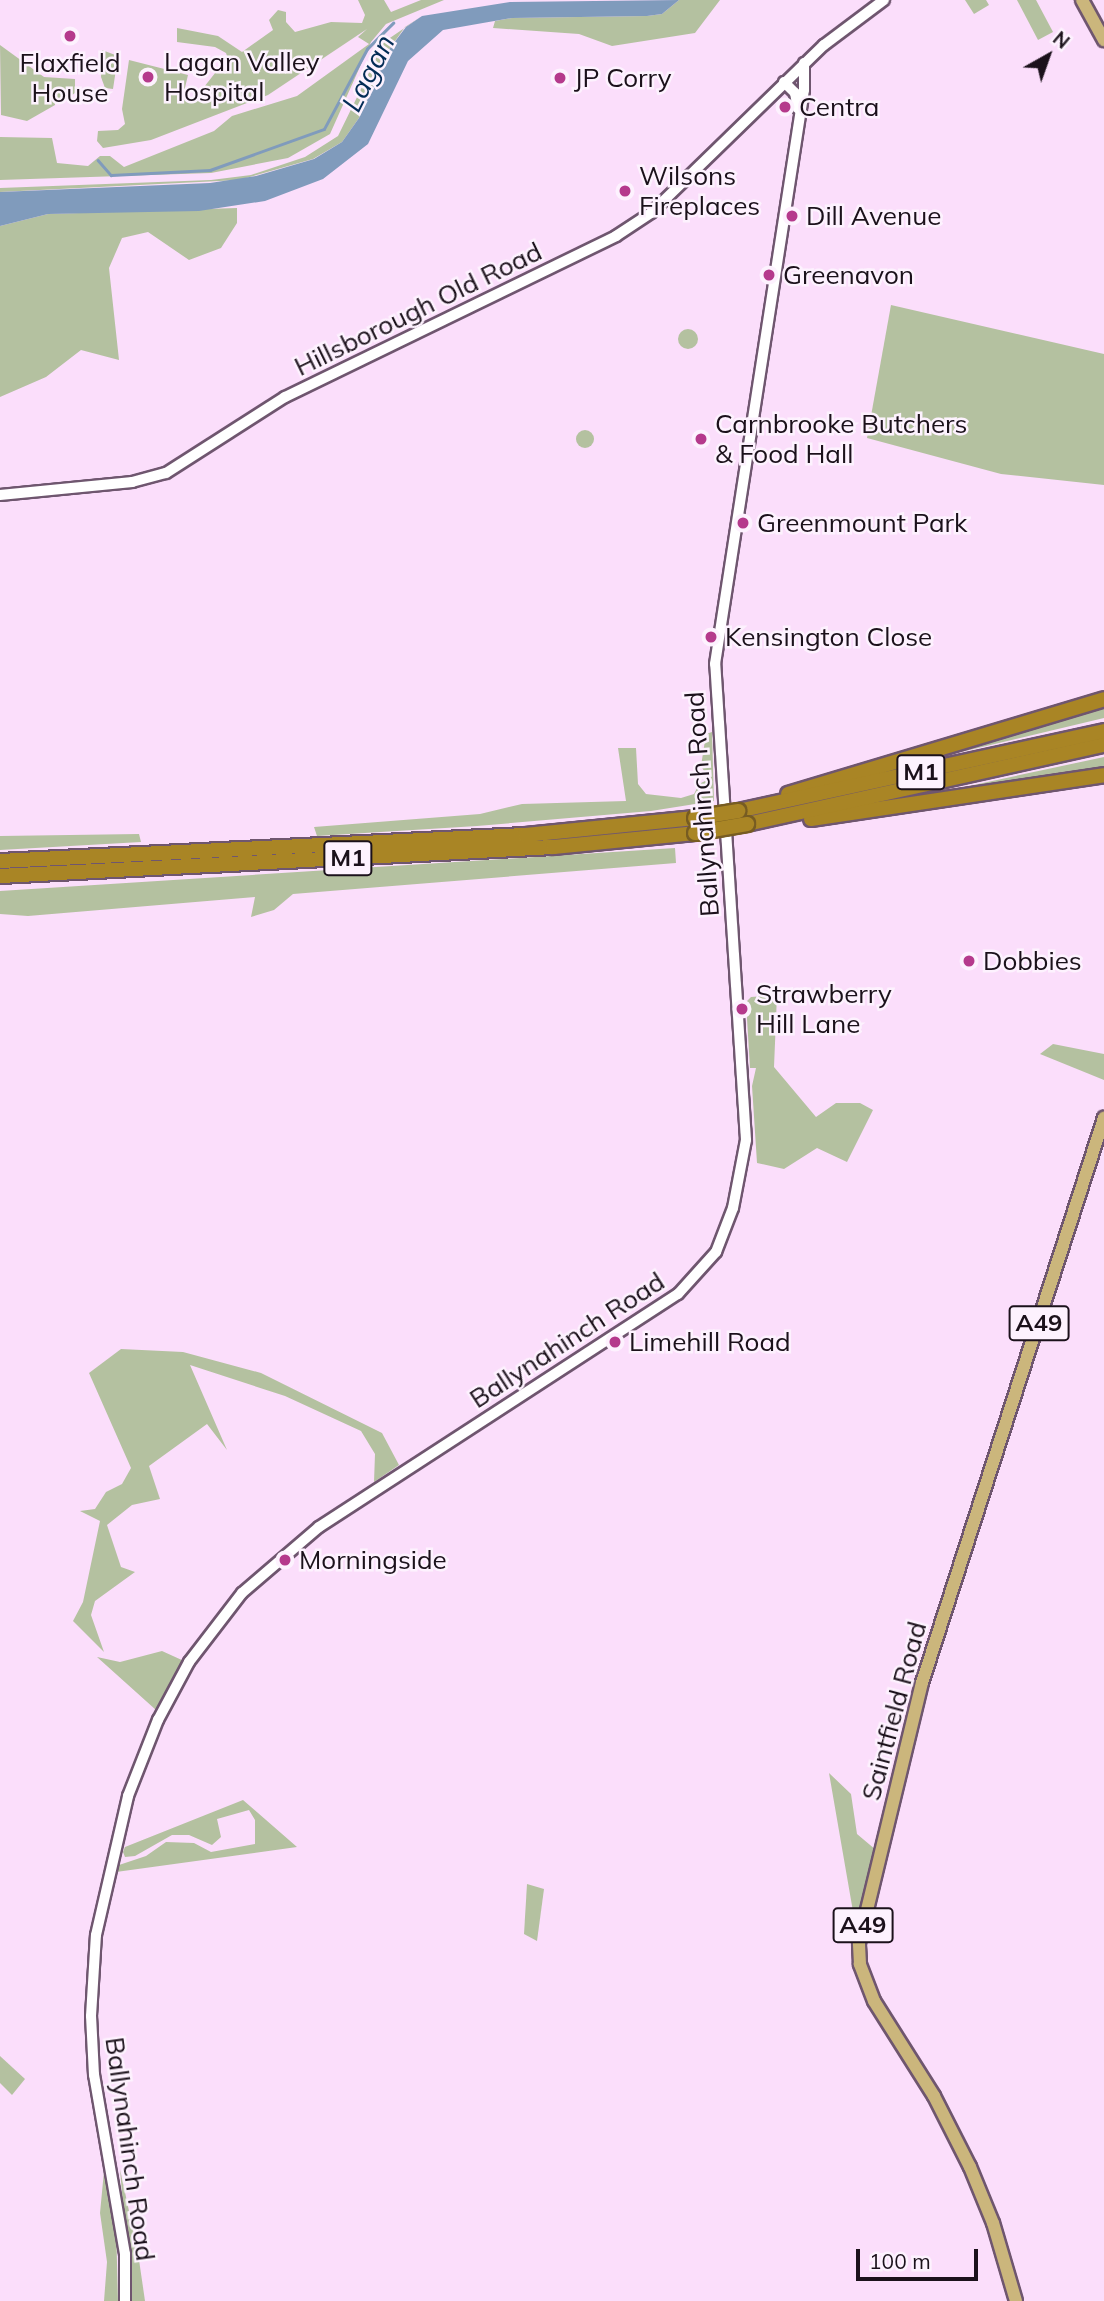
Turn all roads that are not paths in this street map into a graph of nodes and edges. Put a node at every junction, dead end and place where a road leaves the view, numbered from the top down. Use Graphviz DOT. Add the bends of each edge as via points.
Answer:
graph roads {
  1 [pos="884,0"];
  2 [pos="1082,0"];
  3 [pos="1104,40"];
  4 [pos="804,63"];
  5 [pos="785,82"];
  6 [pos="799,113"];
  7 [pos="0,495"];
  8 [pos="1104,699"];
  9 [pos="1104,731"];
  10 [pos="1104,745"];
  11 [pos="1104,775"];
  12 [pos="744,815"];
  13 [pos="764,823"];
  14 [pos="695,825"];
  15 [pos="0,861"];
  16 [pos="0,876"];
  17 [pos="1104,1118"];
  18 [pos="125,2301"];
  19 [pos="1016,2301"];
  1 -- 4 [label="street, Hillsborough Old Road"];
  2 -- 3 [label="main road"];
  4 -- 5 [label="street, Hillsborough Old Road"];
  4 -- 6 [label="street, Ballynahinch Road"];
  5 -- 6 [label="street" via="796,96"];
  5 -- 7 [label="street, Hillsborough Old Road" via="651,213 631,227 285,397 174,469 132,482"];
  6 -- 18 [label="street, Ballynahinch Road" via="716,648 746,1140 733,1209 716,1252 678,1294 319,1527 242,1593 182,1674 141,1757 117,1829 93,1974 94,2075 125,2254"];
  8 -- 12 [label="highway" via="812,785"];
  9 -- 12 [label="highway, M1"];
  10 -- 13 [label="highway, M1"];
  11 -- 13 [label="highway" via="849,816"];
  12 -- 13 [label="highway, M1"];
  12 -- 14 [label="highway, M1, bridge"];
  14 -- 15 [label="highway, M1"];
  14 -- 16 [label="highway, M1" via="553,848"];
  17 -- 19 [label="main road, Saintfield Road / A49" via="922,1683 859,1943 860,1964 874,2001 934,2096 970,2167 993,2223"];
}
